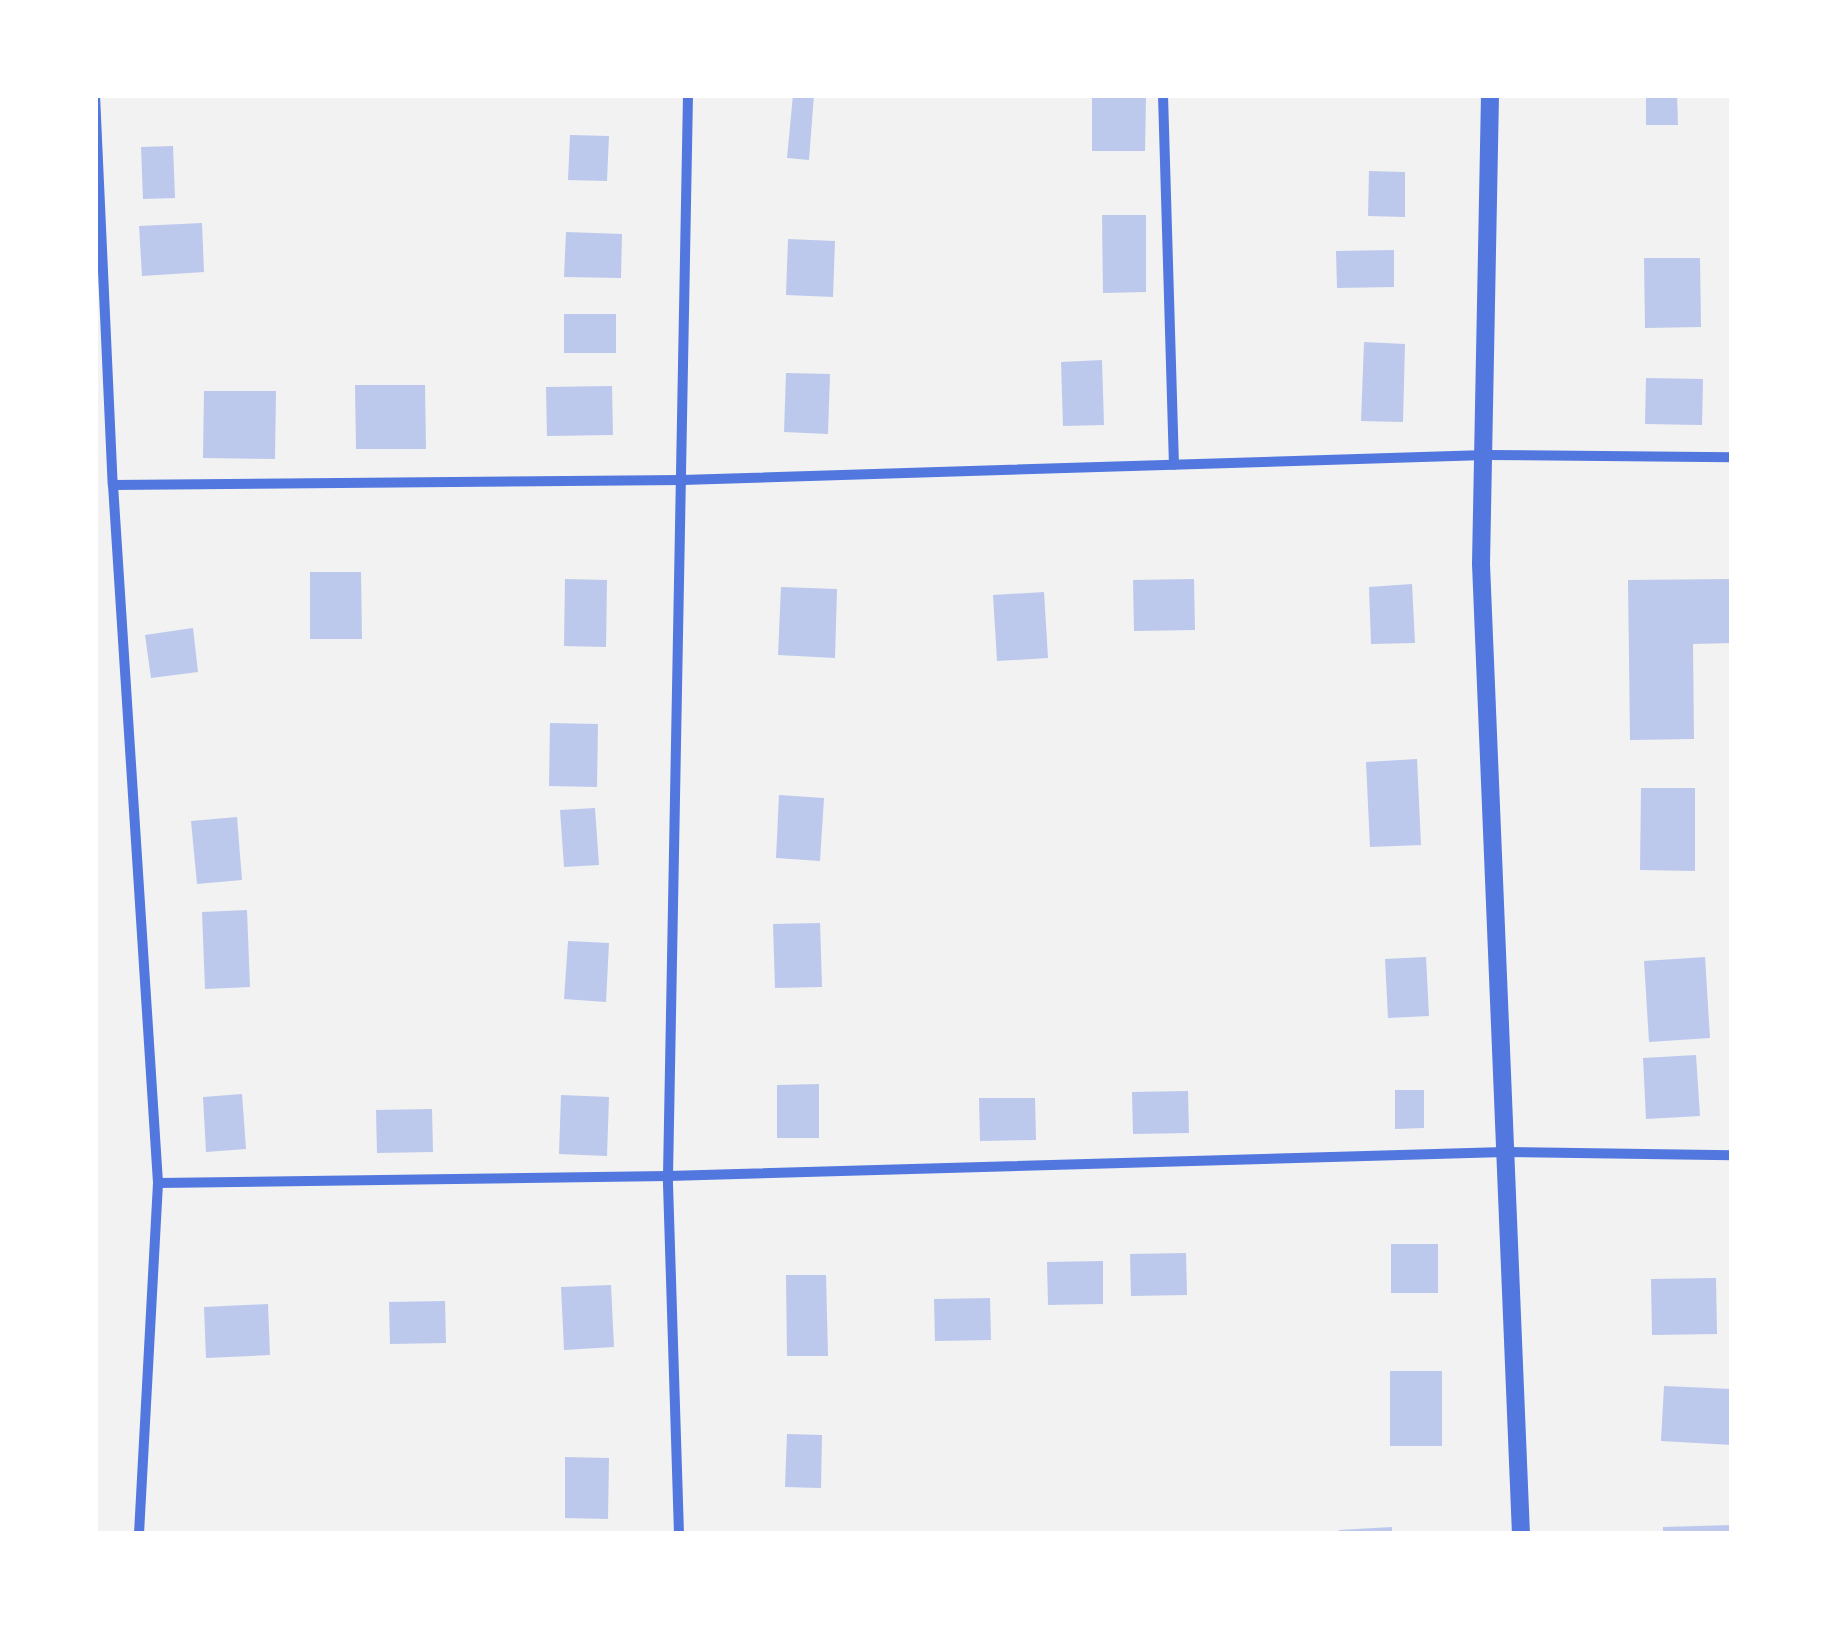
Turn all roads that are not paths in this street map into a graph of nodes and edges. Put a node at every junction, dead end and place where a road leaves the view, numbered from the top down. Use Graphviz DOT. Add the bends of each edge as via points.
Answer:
graph roads {
  1 [pos="95,95"];
  2 [pos="688,95"];
  3 [pos="1163,95"];
  4 [pos="1490,95"];
  5 [pos="1486,455"];
  6 [pos="1732,457"];
  7 [pos="1174,465"];
  8 [pos="682,480"];
  9 [pos="113,485"];
  10 [pos="1505,1152"];
  11 [pos="1732,1155"];
  12 [pos="668,1176"];
  13 [pos="158,1183"];
  14 [pos="139,1534"];
  15 [pos="679,1534"];
  16 [pos="1520,1534"];
  1 -- 9 [label="street"];
  2 -- 8 [label="street"];
  3 -- 7 [label="street"];
  4 -- 5 [label="street"];
  5 -- 6 [label="street"];
  5 -- 7 [label="street"];
  5 -- 10 [label="street" via="1481,564"];
  7 -- 8 [label="street"];
  8 -- 9 [label="street"];
  8 -- 12 [label="street"];
  9 -- 13 [label="street"];
  10 -- 11 [label="street"];
  10 -- 12 [label="street"];
  10 -- 16 [label="street"];
  12 -- 13 [label="street"];
  12 -- 15 [label="street"];
  13 -- 14 [label="street"];
}
